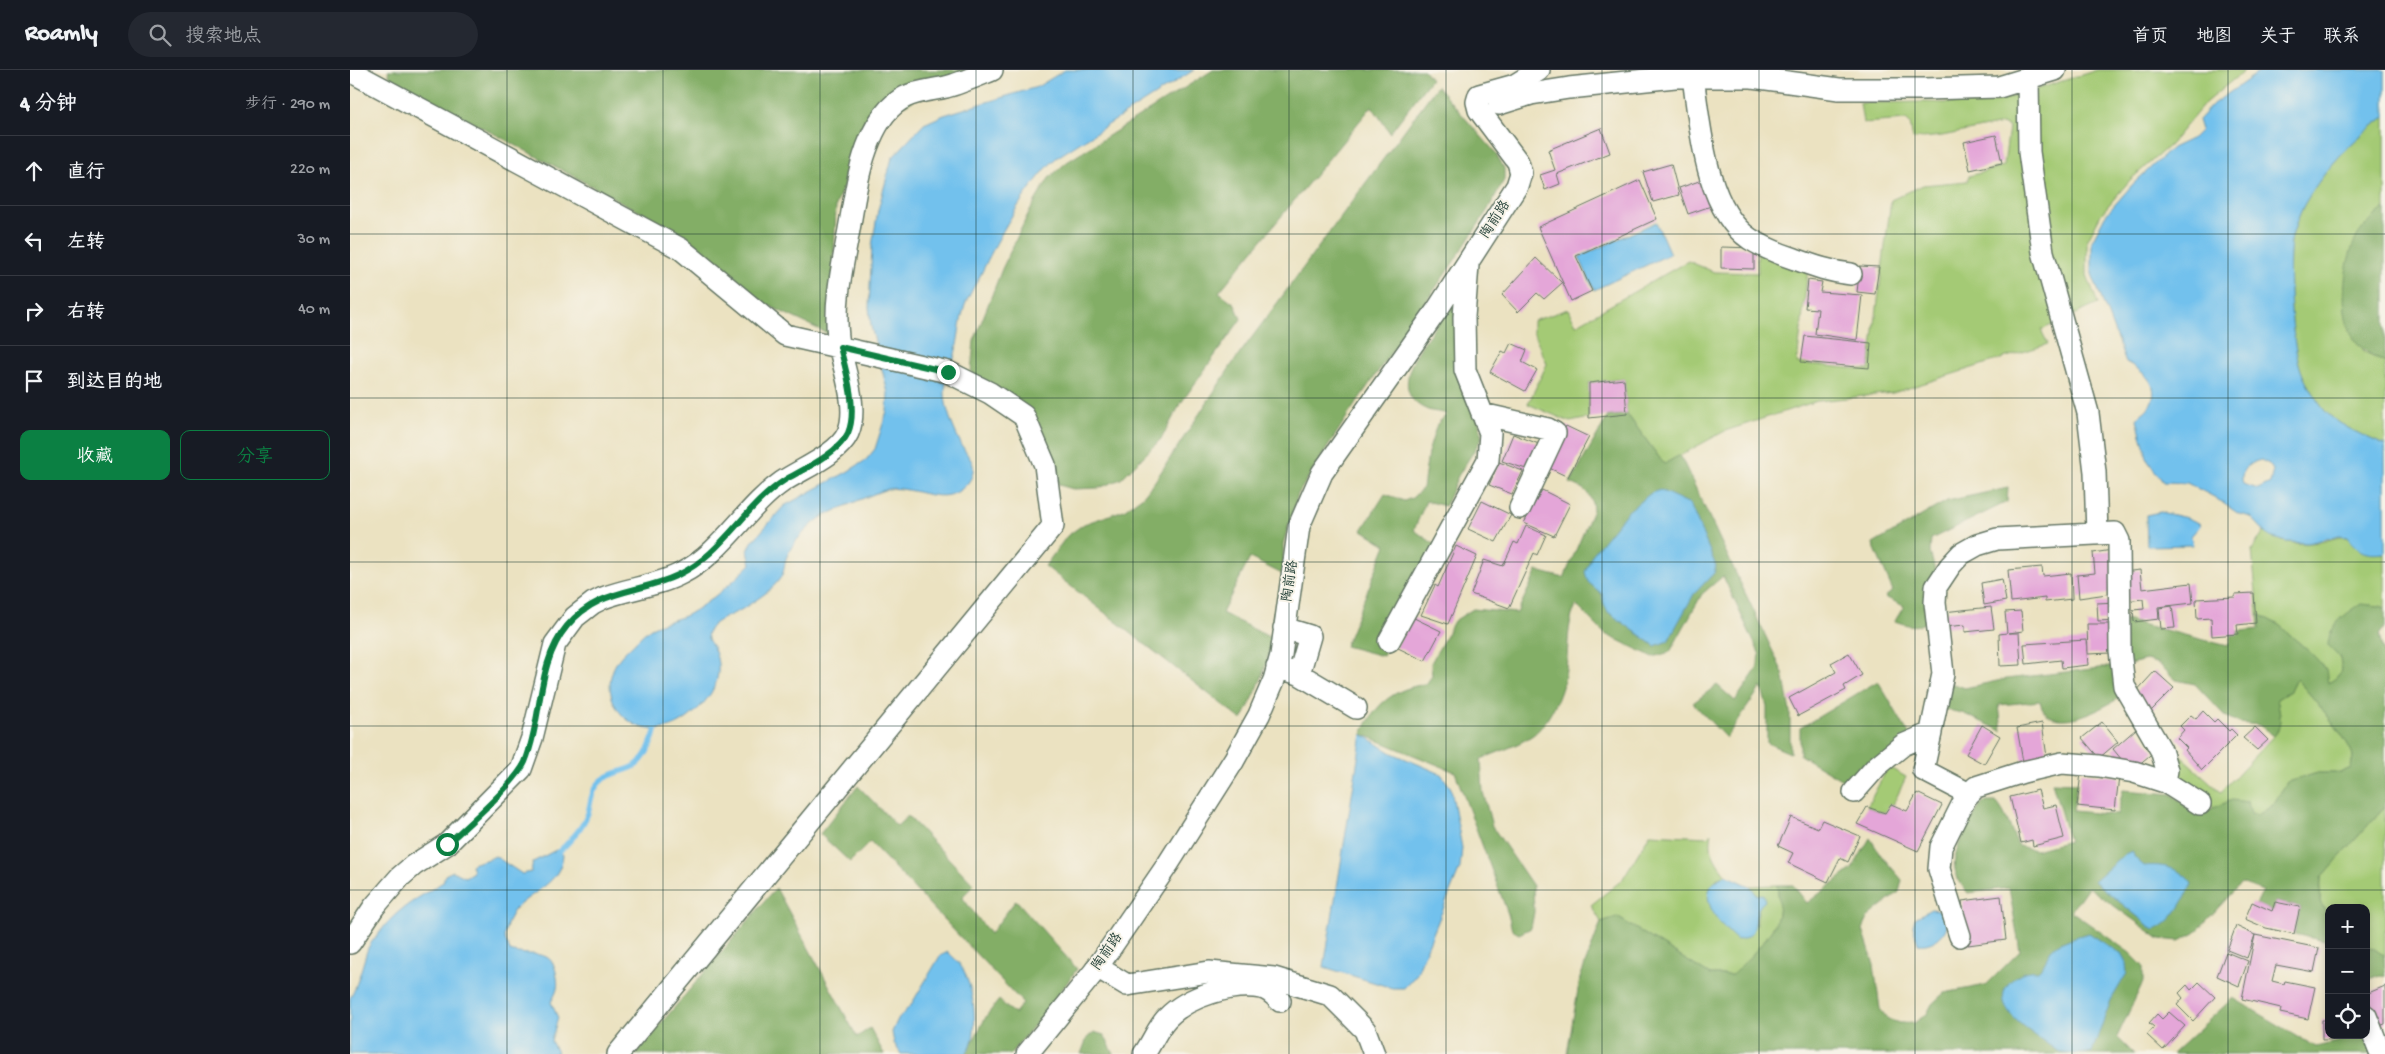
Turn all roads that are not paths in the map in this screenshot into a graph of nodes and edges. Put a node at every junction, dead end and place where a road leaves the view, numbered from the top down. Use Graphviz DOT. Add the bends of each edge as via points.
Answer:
graph roads {
  1 [pos="992,70"];
  2 [pos="1539,70"];
  3 [pos="2055,70"];
  4 [pos="350,71"];
  5 [pos="1693,76"];
  6 [pos="2028,78"];
  7 [pos="1479,110"];
  8 [pos="1468,263"];
  9 [pos="1851,274"];
  10 [pos="845,348"];
  11 [pos="1482,414"];
  12 [pos="1520,508"];
  13 [pos="2096,534"];
  14 [pos="1284,628"];
  15 [pos="1389,641"];
  16 [pos="1277,668"];
  17 [pos="1299,674"];
  18 [pos="1356,708"];
  19 [pos="1931,733"];
  20 [pos="2166,782"];
  21 [pos="1854,792"];
  22 [pos="1969,794"];
  23 [pos="2200,804"];
  24 [pos="1960,936"];
  25 [pos="350,943"];
  26 [pos="1097,967"];
  27 [pos="1274,990"];
  28 [pos="2370,1026"];
  29 [pos="618,1054"];
  30 [pos="1027,1054"];
  31 [pos="1144,1054"];
  32 [pos="1374,1054"];
  33 [pos="2381,1054"];
  1 -- 10 [label="street" via="906,97 888,110 876,128 862,166 843,261 838,311"];
  2 -- 7 [label="street" via="1515,85 1479,96 1476,102"];
  3 -- 6 [label="street"];
  4 -- 10 [label="street" via="681,249 785,334"];
  5 -- 6 [label="street" via="1752,77 1839,89 1999,87"];
  5 -- 7 [label="street" via="1569,88 1532,94"];
  5 -- 9 [label="street" via="1705,158 1722,209 1749,238 1786,256 1833,272"];
  6 -- 13 [label="street" via="2029,152 2043,252 2088,413 2095,472"];
  7 -- 8 [label="street, 陶前路" via="1518,162 1521,173 1517,186"];
  8 -- 11 [label="street" via="1465,370"];
  8 -- 14 [label="street, 陶前路" via="1322,473 1299,526"];
  10 -- 25 [label="street" via="850,427 845,437 832,450 762,498 716,548 694,566 665,580 603,598 575,617 560,635 551,654 532,738 521,769 447,844 400,877"];
  10 -- 29 [label="street" via="948,372 990,393 1024,416 1045,465 1053,526"];
  11 -- 12 [label="street" via="1555,433"];
  11 -- 15 [label="street" via="1490,433 1488,460"];
  13 -- 19 [label="street" via="1997,539 1977,544 1950,566 1936,587 1943,674"];
  13 -- 20 [label="street" via="2115,533 2119,541 2120,650 2124,686 2161,750 2167,770"];
  14 -- 16 [label="street, 陶前路"];
  14 -- 17 [label="street" via="1310,636"];
  16 -- 17 [label="street"];
  16 -- 26 [label="street, 陶前路" via="1259,715 1234,760"];
  17 -- 18 [label="street"];
  19 -- 21 [label="street" via="1904,745 1878,766"];
  19 -- 22 [label="street" via="1924,770"];
  20 -- 22 [label="street" via="2125,771 2062,763 1976,787"];
  20 -- 23 [label="street"];
  22 -- 24 [label="street" via="1941,847 1939,869"];
  26 -- 27 [label="street" via="1127,985 1209,972"];
  26 -- 30 [label="street, 陶前路"];
  27 -- 31 [label="street" via="1241,987 1218,991 1187,1003 1166,1018"];
  27 -- 32 [label="street" via="1330,995 1365,1030"];
  28 -- 33 [label="street"];
}
